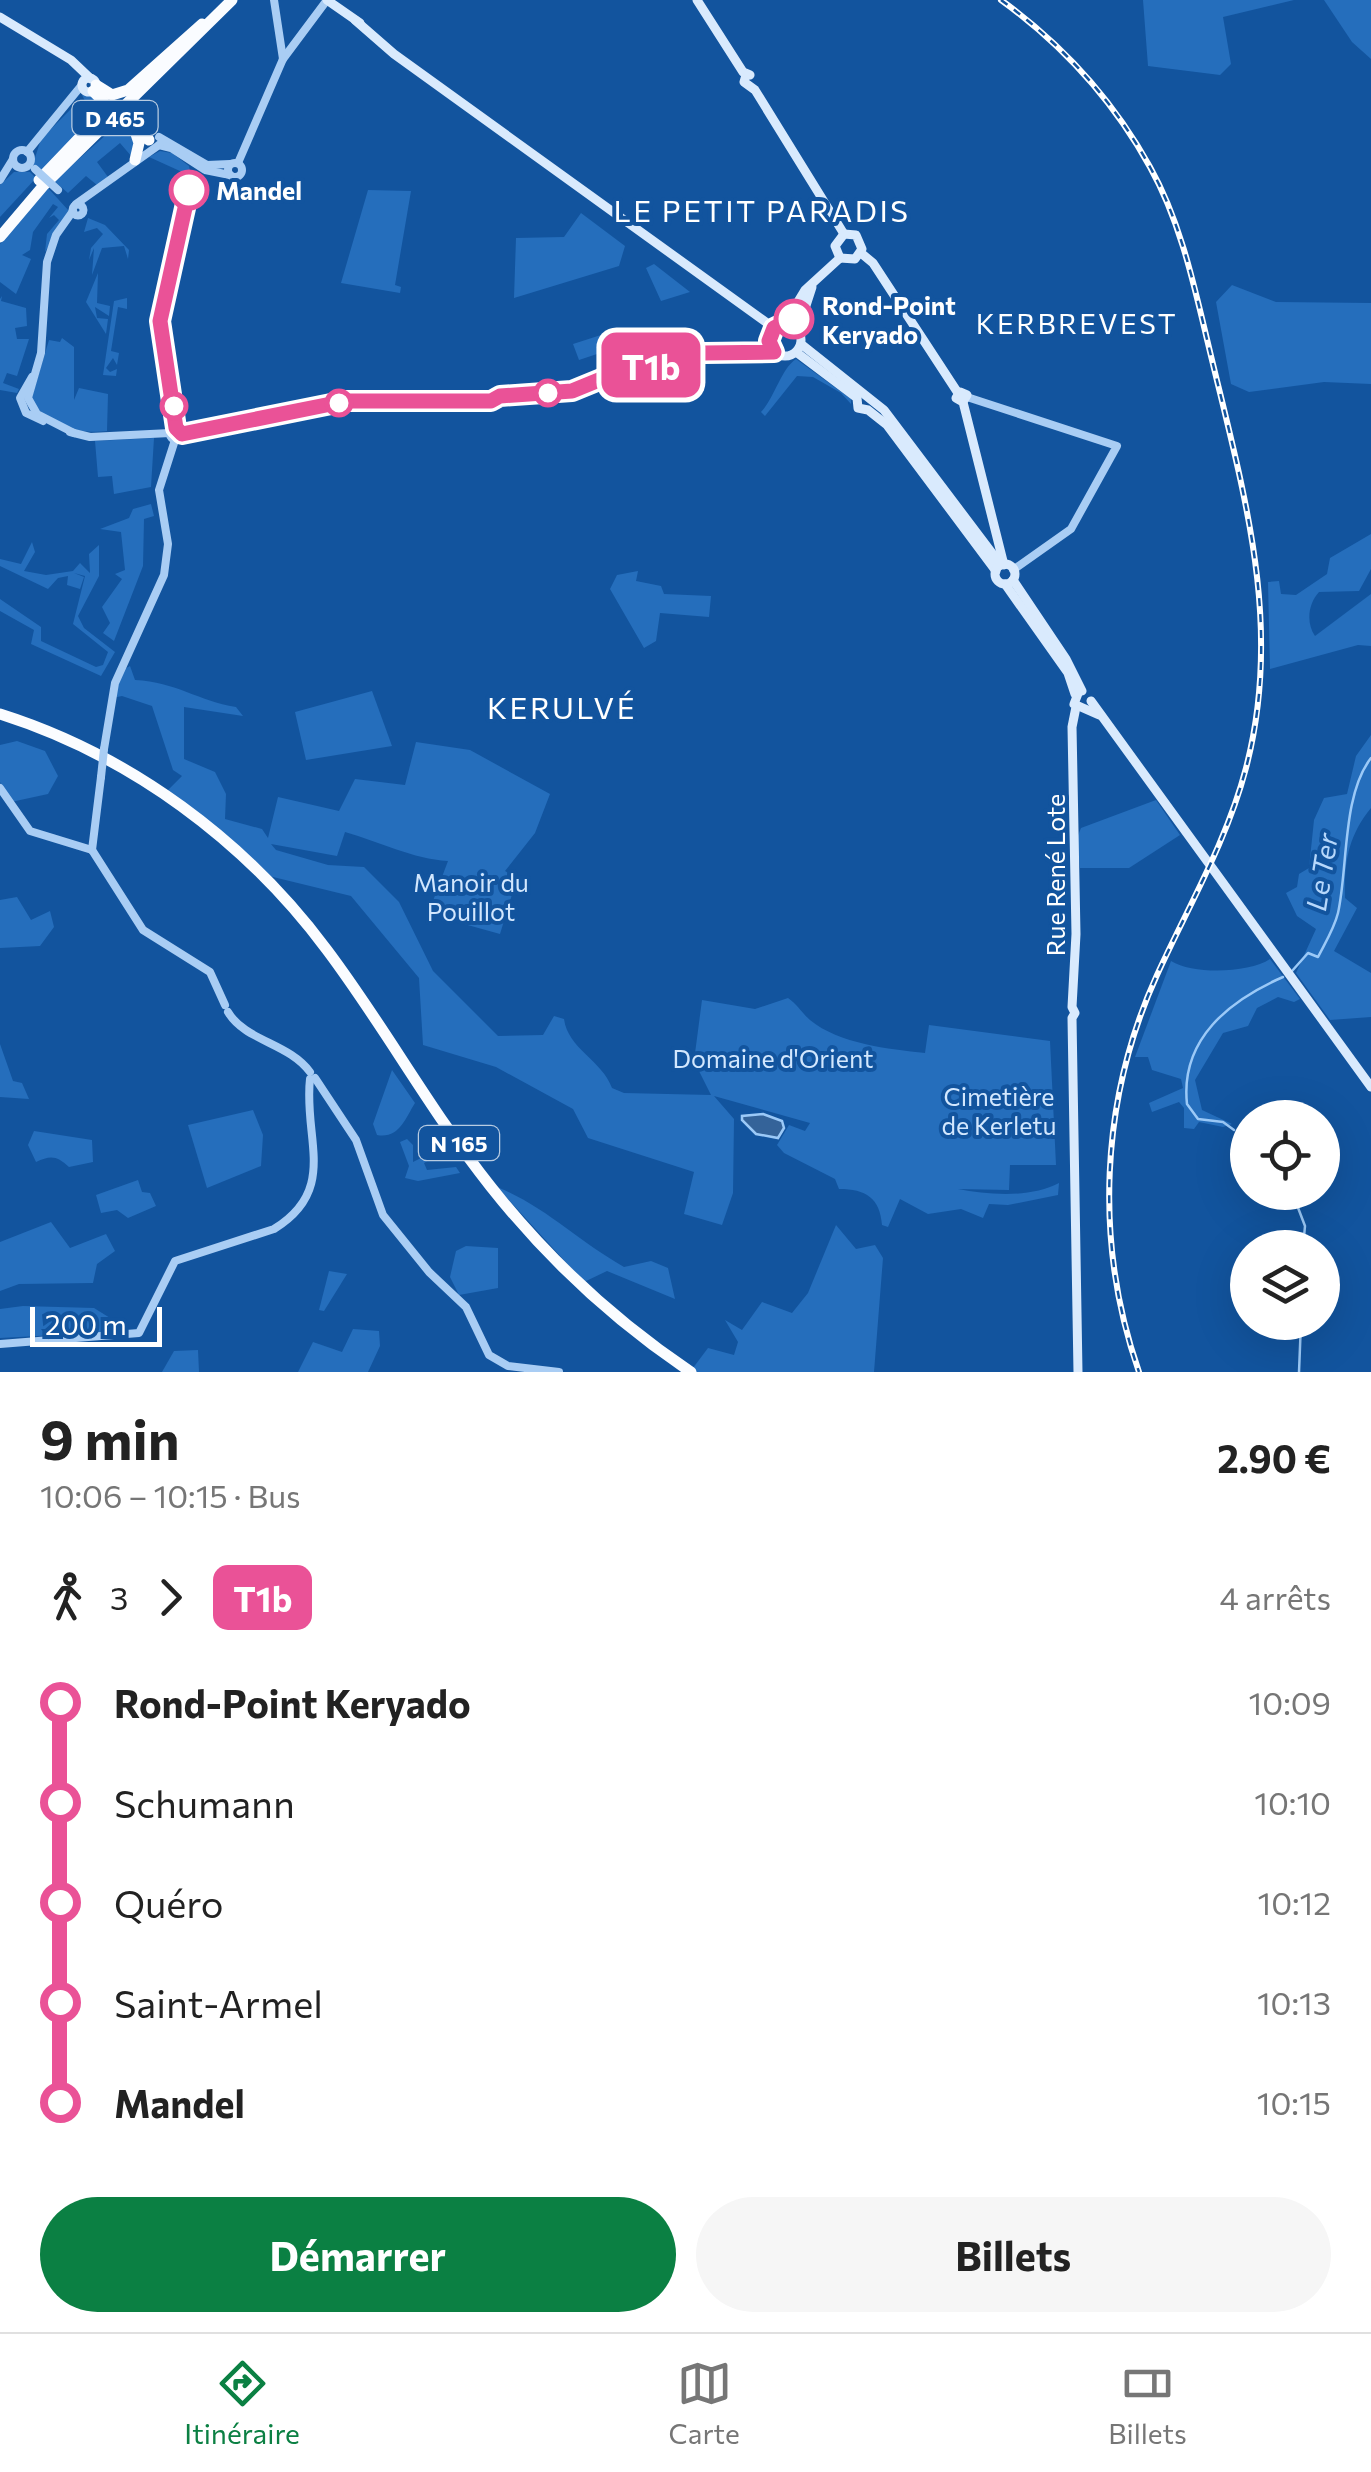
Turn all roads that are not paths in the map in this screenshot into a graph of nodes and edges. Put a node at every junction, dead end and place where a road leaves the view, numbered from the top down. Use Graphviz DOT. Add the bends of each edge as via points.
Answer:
graph roads {
  1 [pos="223,0"];
  2 [pos="232,0"];
  3 [pos="274,0"];
  4 [pos="327,0"];
  5 [pos="697,0"];
  6 [pos="0,18"];
  7 [pos="207,24"];
  8 [pos="283,60"];
  9 [pos="88,85"];
  10 [pos="135,131"];
  11 [pos="154,141"];
  12 [pos="27,152"];
  13 [pos="133,162"];
  14 [pos="234,164"];
  15 [pos="27,168"];
  16 [pos="0,180"];
  17 [pos="28,202"];
  18 [pos="77,209"];
  19 [pos="0,225"];
  20 [pos="844,234"];
  21 [pos="0,238"];
  22 [pos="861,253"];
  23 [pos="840,258"];
  24 [pos="816,280"];
  25 [pos="779,326"];
  26 [pos="798,330"];
  27 [pos="770,346"];
  28 [pos="798,348"];
  29 [pos="35,373"];
  30 [pos="862,396"];
  31 [pos="963,397"];
  32 [pos="74,433"];
  33 [pos="176,436"];
  34 [pos="1005,573"];
  35 [pos="1079,692"];
  36 [pos="0,706"];
  37 [pos="1084,706"];
  38 [pos="0,717"];
  39 [pos="44,730"];
  40 [pos="0,788"];
  41 [pos="92,850"];
  42 [pos="311,1076"];
  43 [pos="1371,1087"];
  44 [pos="0,1344"];
  45 [pos="560,1372"];
  46 [pos="679,1372"];
  47 [pos="691,1372"];
  48 [pos="1078,1372"];
  1 -- 7 [label="highway, D 465"];
  2 -- 7 [label="highway, D 465"];
  3 -- 8 [label="street"];
  4 -- 8 [label="street"];
  4 -- 25 [label="main road"];
  5 -- 20 [label="main road"];
  6 -- 9 [label="main road" via="50,48"];
  7 -- 9 [label="highway" via="128,90 112,94"];
  7 -- 11 [label="highway" via="132,108 134,122"];
  7 -- 15 [label="highway, D 465"];
  7 -- 17 [label="highway, D 465"];
  8 -- 14 [label="street"];
  9 -- 12 [label="street"];
  9 -- 15 [label="highway" via="104,102 102,113"];
  10 -- 11 [label="highway"];
  10 -- 13 [label="highway"];
  10 -- 17 [label="highway" via="120,123 108,128"];
  11 -- 13 [label="street"];
  11 -- 14 [label="street" via="210,166"];
  11 -- 14 [label="street" via="202,168 230,175"];
  12 -- 15 [label="street"];
  12 -- 15 [label="street" via="17,151"];
  13 -- 18 [label="street"];
  15 -- 16 [label="street"];
  15 -- 18 [label="street, bridge"];
  15 -- 19 [label="highway, D 465"];
  17 -- 21 [label="highway, D 465"];
  18 -- 29 [label="street" via="52,244"];
  20 -- 22 [label="main road" via="859,238"];
  20 -- 23 [label="main road" via="834,246"];
  22 -- 23 [label="main road"];
  22 -- 31 [label="main road"];
  23 -- 24 [label="main road"];
  24 -- 25 [label="main road"];
  24 -- 26 [label="main road"];
  25 -- 26 [label="main road"];
  25 -- 27 [label="main road"];
  26 -- 28 [label="main road"];
  27 -- 28 [label="main road" via="780,355"];
  27 -- 33 [label="street" via="704,353 616,373 572,391 346,401"];
  28 -- 30 [label="main road"];
  29 -- 32 [label="street" via="33,409"];
  29 -- 32 [label="street" via="21,393 23,410"];
  30 -- 34 [label="main road" via="896,426"];
  30 -- 34 [label="main road" via="858,408 874,413 894,434"];
  31 -- 34 [label="main road"];
  31 -- 34 [label="street" via="1117,446 1071,529"];
  32 -- 33 [label="street"];
  33 -- 41 [label="street, bridge" via="159,490 168,544 164,576 114,684"];
  34 -- 35 [label="main road" via="1066,659"];
  35 -- 37 [label="main road"];
  35 -- 37 [label="main road, Rue René Lote"];
  36 -- 39 [label="highway"];
  37 -- 43 [label="main road" via="1101,717"];
  37 -- 48 [label="main road, Rue René Lote" via="1074,742"];
  38 -- 39 [label="highway, N 165"];
  38 -- 46 [label="highway, N 165" via="160,798 233,856 321,954 518,1230 593,1305"];
  39 -- 47 [label="highway, N 165" via="164,794 266,878 326,949 512,1213 598,1300"];
  40 -- 41 [label="street" via="30,830"];
  41 -- 42 [label="street" via="143,930 210,972 235,1022 288,1050"];
  42 -- 44 [label="street" via="314,1176 302,1204 280,1226 175,1261 139,1333"];
  42 -- 45 [label="street" via="356,1140 382,1215 466,1307 489,1355 508,1366"];
}
